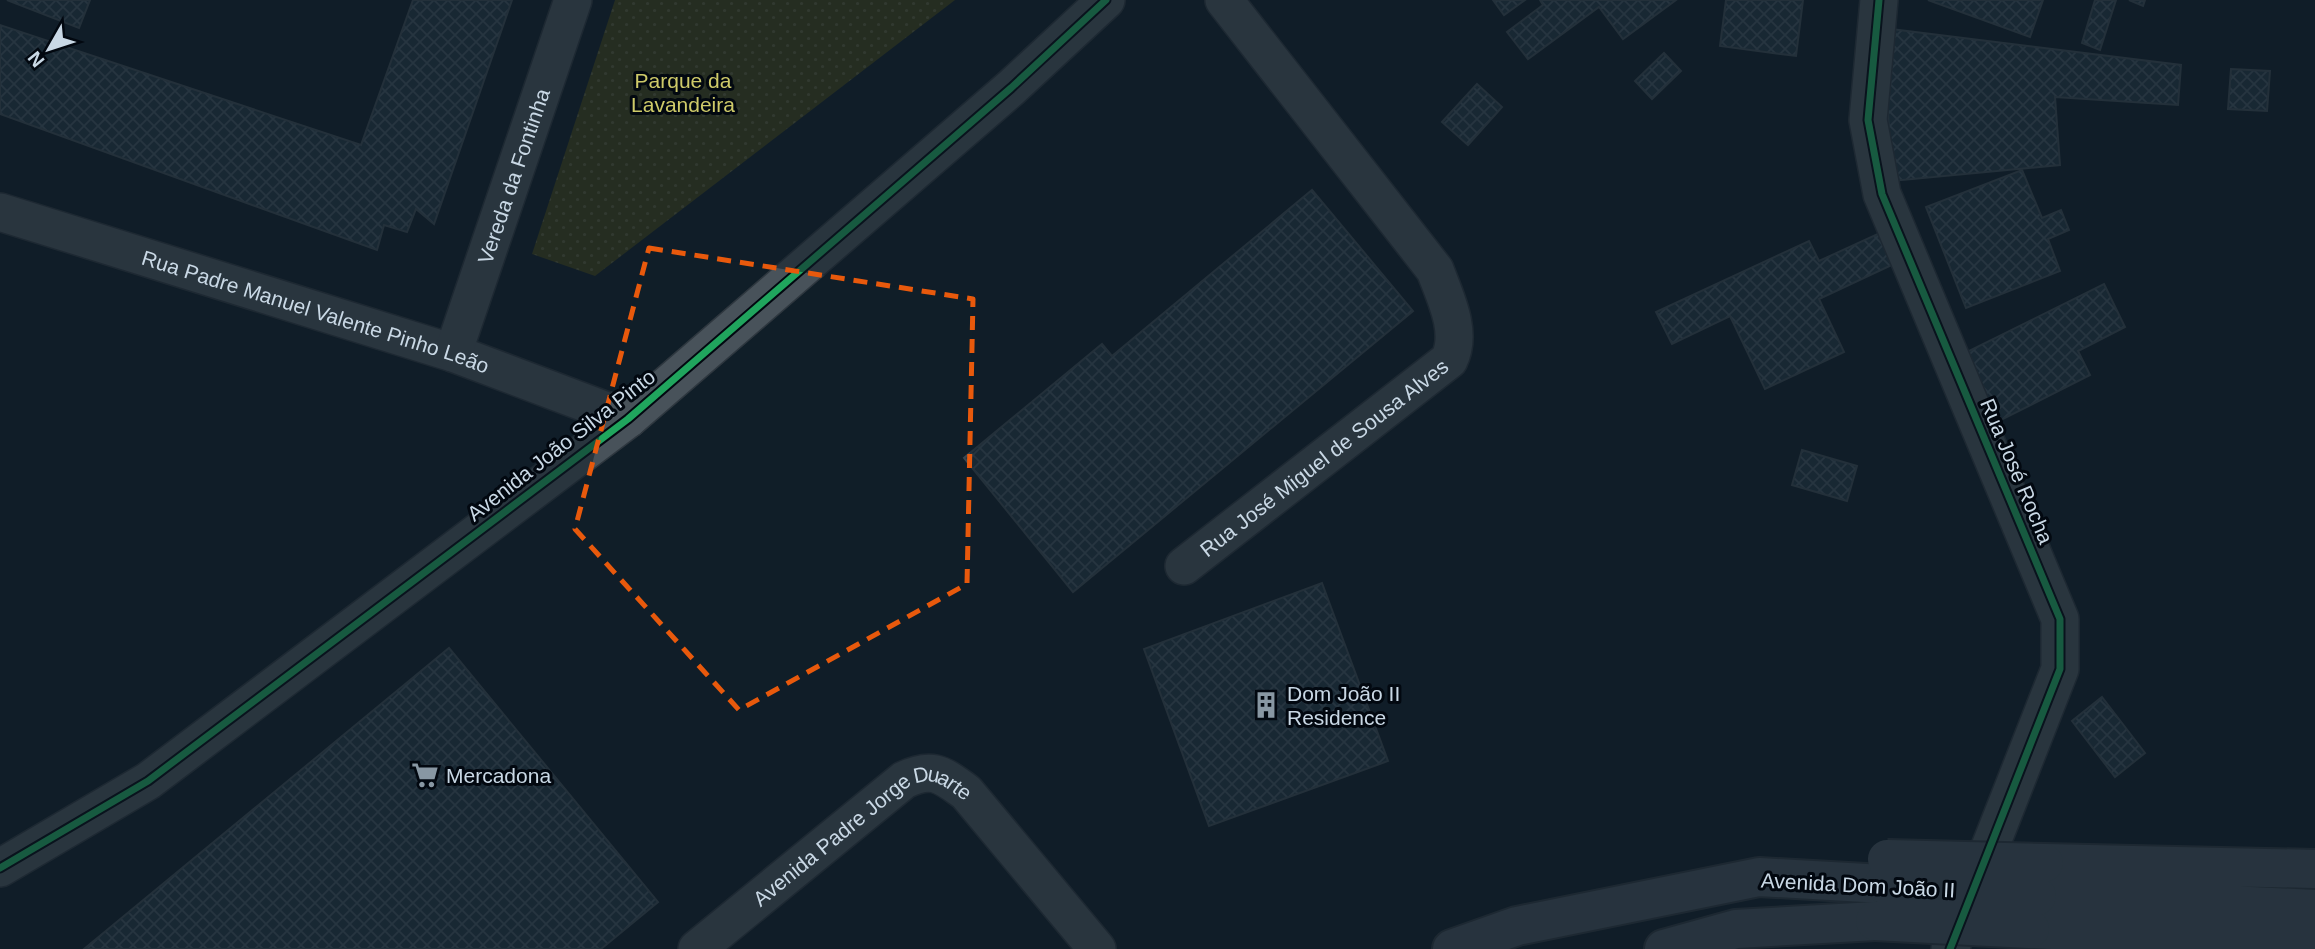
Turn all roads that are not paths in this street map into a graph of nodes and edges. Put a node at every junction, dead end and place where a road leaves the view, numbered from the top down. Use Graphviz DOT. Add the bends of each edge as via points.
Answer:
graph roads {
  1 [pos="573,0"];
  2 [pos="1106,0"];
  3 [pos="1224,0"];
  4 [pos="1879,0"];
  5 [pos="0,212"];
  6 [pos="453,353"];
  7 [pos="628,419"];
  8 [pos="1184,566"];
  9 [pos="0,868"];
  10 [pos="2315,869"];
  11 [pos="1882,888"];
  12 [pos="2037,896"];
  13 [pos="2315,909"];
  14 [pos="2315,942"];
  15 [pos="697,949"];
  16 [pos="1097,949"];
  17 [pos="1452,949"];
  18 [pos="1664,949"];
  19 [pos="1950,949"];
  1 -- 6 [label="street, Vereda da Fontinha"];
  2 -- 7 [label="street, Avenida João Silva Pinto"];
  3 -- 8 [label="street, Rua José Miguel de Sousa Alves" via="1435,270 1455,348 1449,360"];
  4 -- 19 [label="street, Rua José Rocha" via="1868,120 1882,194 2060,619 2060,669"];
  5 -- 6 [label="street, Rua Padre Manuel Valente Pinho Leão"];
  6 -- 7 [label="street, Rua Padre Manuel Valente Pinho Leão"];
  7 -- 9 [label="street, Avenida João Silva Pinto" via="148,781"];
  10 -- 12 [label="main road"];
  11 -- 12 [label="main road, Avenida Dom João II, bridge"];
  11 -- 17 [label="main road, Avenida Dom João II" via="1759,877 1517,926"];
  11 -- 18 [label="main road, Avenida Dom João II"];
  12 -- 13 [label="main road, Avenida Dom João II"];
  12 -- 14 [label="main road, Avenida Dom João II"];
  15 -- 16 [label="street, Avenida Padre Jorge Duarte" via="904,780 920,773 940,774 967,792"];
}
